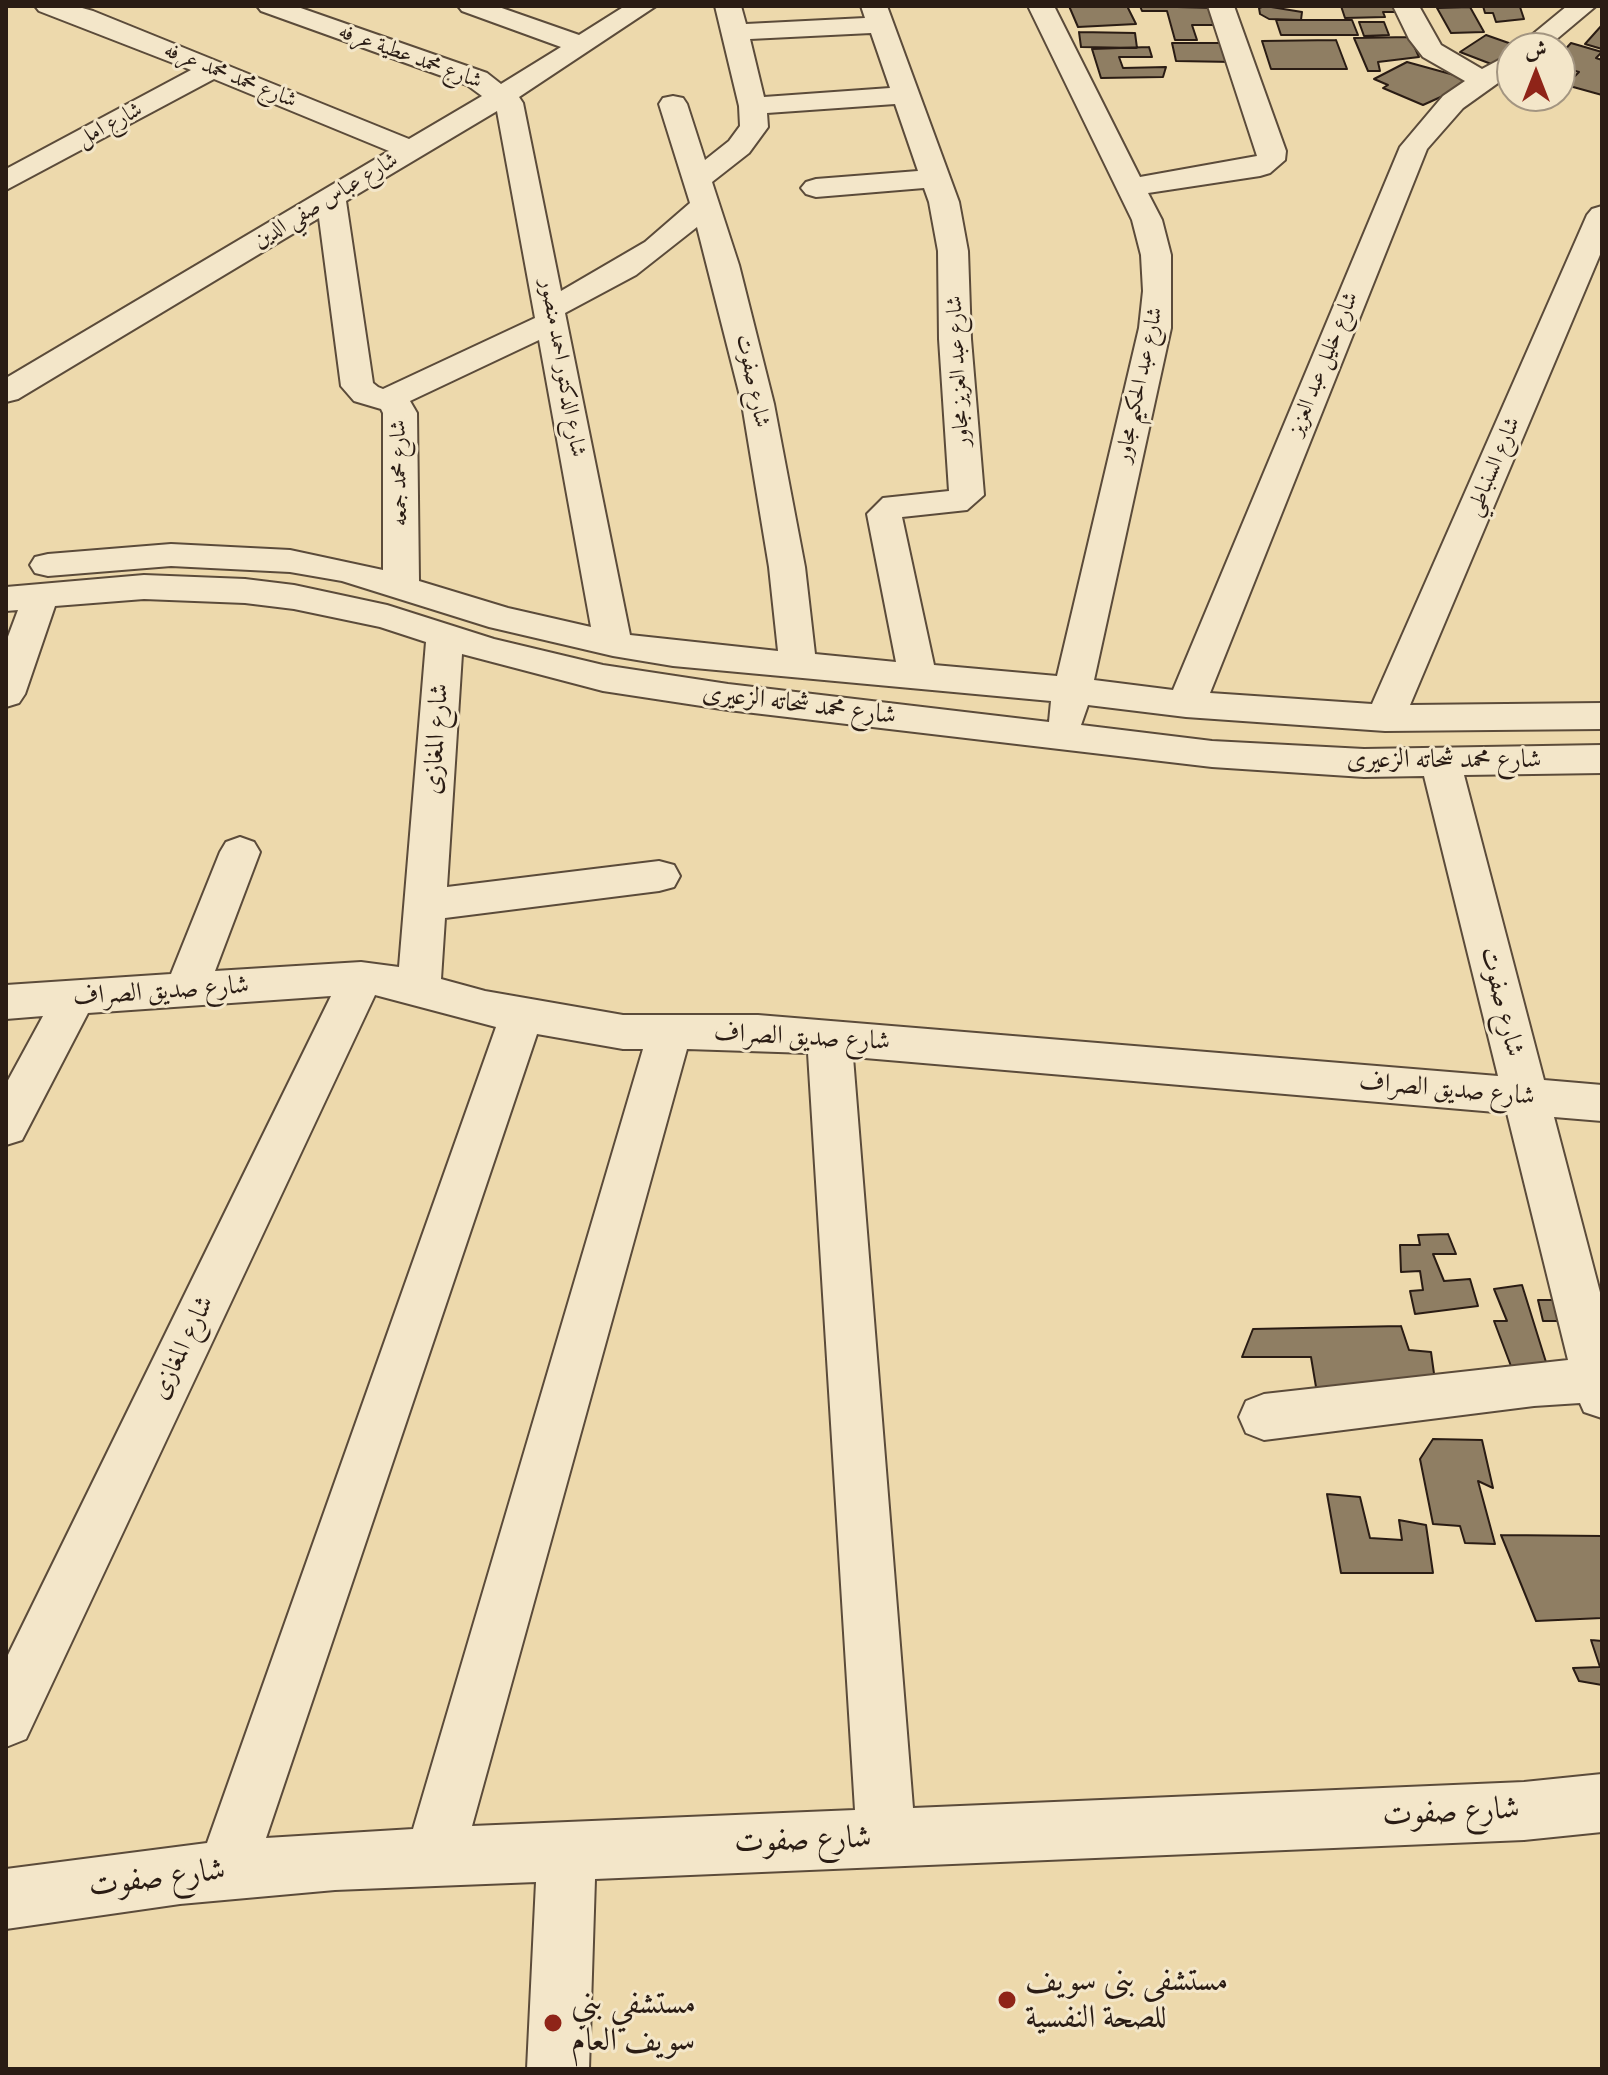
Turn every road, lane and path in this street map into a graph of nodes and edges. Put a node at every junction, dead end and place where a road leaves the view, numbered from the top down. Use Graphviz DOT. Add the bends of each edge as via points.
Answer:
graph roads {
  1 [pos="48,6"];
  2 [pos="270,6"];
  3 [pos="471,6"];
  4 [pos="643,6"];
  5 [pos="1041,6"];
  6 [pos="1221,6"];
  7 [pos="1406,6"];
  8 [pos="1583,6"];
  9 [pos="877,15"];
  10 [pos="732,19"];
  11 [pos="1550,32"];
  12 [pos="581,45"];
  13 [pos="213,69"];
  14 [pos="1496,73"];
  15 [pos="1485,82"];
  16 [pos="503,95"];
  17 [pos="906,95"];
  18 [pos="673,104"];
  19 [pos="753,106"];
  20 [pos="412,150"];
  21 [pos="12,171"];
  22 [pos="935,178"];
  23 [pos="1133,187"];
  24 [pos="816,188"];
  25 [pos="702,192"];
  26 [pos="331,198"];
  27 [pos="1602,215"];
  28 [pos="552,314"];
  29 [pos="6,392"];
  30 [pos="388,399"];
  31 [pos="6,570"];
  32 [pos="401,586"];
  33 [pos="23,597"];
  34 [pos="445,634"];
  35 [pos="613,644"];
  36 [pos="798,666"];
  37 [pos="918,676"];
  38 [pos="1072,690"];
  39 [pos="6,694"];
  40 [pos="1186,704"];
  41 [pos="1602,716"];
  42 [pos="1385,718"];
  43 [pos="1062,736"];
  44 [pos="1602,759"];
  45 [pos="1441,763"];
  46 [pos="240,852"];
  47 [pos="659,876"];
  48 [pos="425,905"];
  49 [pos="361,978"];
  50 [pos="419,988"];
  51 [pos="186,991"];
  52 [pos="74,999"];
  53 [pos="6,1002"];
  54 [pos="522,1015"];
  55 [pos="670,1032"];
  56 [pos="829,1038"];
  57 [pos="1526,1097"];
  58 [pos="1602,1103"];
  59 [pos="6,1127"];
  60 [pos="1601,1385"];
  61 [pos="1264,1417"];
  62 [pos="6,1719"];
  63 [pos="1602,1803"];
  64 [pos="886,1838"];
  65 [pos="567,1850"];
  66 [pos="434,1857"];
  67 [pos="226,1871"];
  68 [pos="6,1899"];
  69 [pos="558,2069"];
  1 -- 13 [label="street, شارع محمد محمد عرفه"];
  2 -- 16 [label="street, شارع محمد عطية عرفه" via="477,79"];
  3 -- 12 [label="street"];
  4 -- 12 [label="street, شارع عباس صفي الدين"];
  5 -- 23 [label="street, شارع عبد الحكيم مجاور"];
  6 -- 23 [label="street" via="1271,160 1260,167"];
  7 -- 15 [label="street" via="1432,51"];
  8 -- 11 [label="street"];
  9 -- 10 [label="street"];
  9 -- 17 [label="street, شارع عبد العزيز مجاور"];
  10 -- 19 [label="street"];
  12 -- 16 [label="street, شارع عباس صفي الدين"];
  13 -- 20 [label="street, شارع محمد محمد عرفه"];
  13 -- 21 [label="street, شارع امل"];
  14 -- 15 [label="street, شارع خليل عبد العزيز"];
  15 -- 40 [label="street, شارع خليل عبد العزيز" via="1431,123 1401,173"];
  16 -- 20 [label="street, شارع عباس صفي الدين"];
  16 -- 28 [label="street, شارع الدكتور احمد منصور" via="515,120"];
  17 -- 19 [label="street"];
  17 -- 22 [label="street, شارع عبد العزيز مجاور"];
  18 -- 25 [label="street, شارع صفوت"];
  19 -- 25 [label="street" via="754,127"];
  20 -- 26 [label="street, شارع عباس صفي الدين"];
  22 -- 24 [label="street"];
  22 -- 37 [label="street, شارع عبد العزيز مجاور" via="953,251 967,490 955,503 895,506 884,514"];
  23 -- 38 [label="street, شارع عبد الحكيم مجاور" via="1156,255 1155,328"];
  25 -- 28 [label="street" via="674,234"];
  25 -- 36 [label="street, شارع صفوت" via="758,404 787,567"];
  26 -- 29 [label="street, شارع عباس صفي الدين"];
  26 -- 30 [label="street, شارع محمد جمعه" via="357,386"];
  27 -- 42 [label="street, شارع السنباطي"];
  28 -- 30 [label="street"];
  28 -- 35 [label="street, شارع الدكتور احمد منصور"];
  30 -- 32 [label="street, شارع محمد جمعه" via="400,413"];
  31 -- 32 [label="street, شارع محمد شحاته الزعيرى" via="109,558 232,556 333,569"];
  32 -- 35 [label="street, شارع محمد شحاته الزعيرى" via="502,619"];
  33 -- 34 [label="street, شارع محمد شحاته الزعيرى" via="144,587 245,591 342,605"];
  33 -- 39 [label="street"];
  34 -- 43 [label="street, شارع محمد شحاته الزعيرى" via="603,678"];
  34 -- 48 [label="street, شارع المغازى"];
  35 -- 36 [label="street, شارع محمد شحاته الزعيرى"];
  36 -- 37 [label="street, شارع محمد شحاته الزعيرى"];
  37 -- 38 [label="street, شارع محمد شحاته الزعيرى"];
  38 -- 40 [label="street, شارع محمد شحاته الزعيرى"];
  38 -- 43 [label="street, شارع عبد الحكيم مجاور"];
  40 -- 42 [label="street, شارع محمد شحاته الزعيرى"];
  41 -- 42 [label="street, شارع محمد شحاته الزعيرى"];
  43 -- 45 [label="street, شارع محمد شحاته الزعيرى" via="1258,757"];
  44 -- 45 [label="street, شارع محمد شحاته الزعيرى"];
  45 -- 57 [label="street, شارع صفوت"];
  46 -- 51 [label="street"];
  47 -- 48 [label="street"];
  48 -- 50 [label="street, شارع المغازى"];
  49 -- 50 [label="street, شارع صديق الصراف"];
  49 -- 51 [label="street, شارع صديق الصراف"];
  49 -- 62 [label="street, شارع المغازى"];
  50 -- 54 [label="street, شارع صديق الصراف"];
  51 -- 52 [label="street, شارع صديق الصراف"];
  52 -- 53 [label="street, شارع صديق الصراف"];
  52 -- 59 [label="street"];
  54 -- 55 [label="street, شارع صديق الصراف" via="623,1032"];
  54 -- 67 [label="street"];
  55 -- 56 [label="street, شارع صديق الصراف"];
  55 -- 66 [label="street"];
  56 -- 57 [label="street, شارع صديق الصراف"];
  56 -- 64 [label="street"];
  57 -- 58 [label="street, شارع صديق الصراف"];
  57 -- 60 [label="street, شارع صفوت"];
  60 -- 61 [label="street, شارع صفوت" via="1534,1384"];
  63 -- 64 [label="street, شارع صفوت" via="1524,1811"];
  64 -- 65 [label="street, شارع صفوت"];
  65 -- 66 [label="street, شارع صفوت"];
  65 -- 69 [label="street"];
  66 -- 67 [label="street, شارع صفوت"];
  67 -- 68 [label="street, شارع صفوت"];
}
